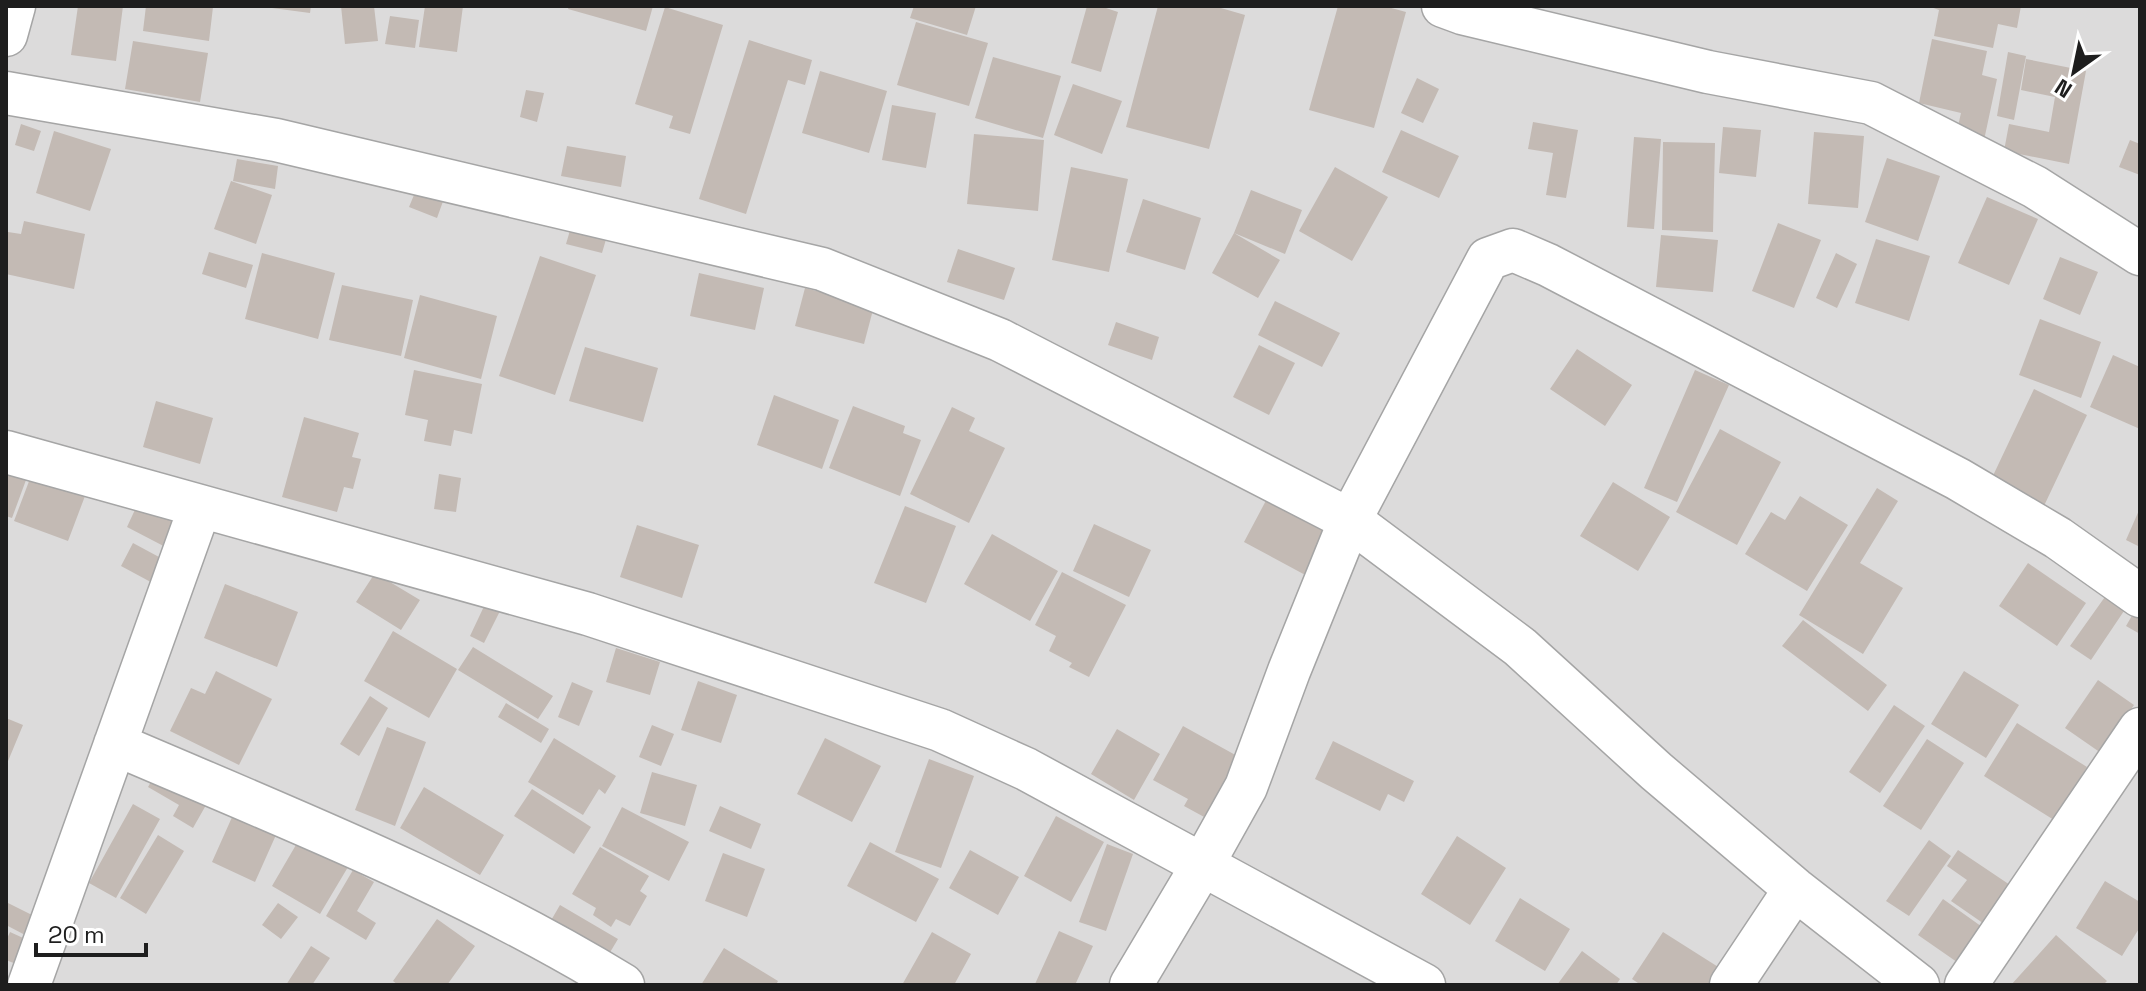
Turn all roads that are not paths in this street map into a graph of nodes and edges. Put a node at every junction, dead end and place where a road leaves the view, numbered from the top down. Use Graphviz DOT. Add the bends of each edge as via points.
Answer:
graph roads {
  1 [pos="14,6"];
  2 [pos="1443,6"];
  3 [pos="6,35"];
  4 [pos="6,93"];
  5 [pos="2140,254"];
  6 [pos="6,452"];
  7 [pos="200,507"];
  8 [pos="1350,520"];
  9 [pos="2140,596"];
  10 [pos="2140,729"];
  11 [pos="115,744"];
  12 [pos="1203,864"];
  13 [pos="1795,889"];
  14 [pos="29,985"];
  15 [pos="623,985"];
  16 [pos="1131,985"];
  17 [pos="1424,985"];
  18 [pos="1731,985"];
  19 [pos="1918,985"];
  20 [pos="1966,985"];
  1 -- 3 [label="street"];
  2 -- 5 [label="street" via="1708,72 1871,103 2035,187"];
  4 -- 8 [label="street" via="276,140 822,269 1000,340"];
  6 -- 7 [label="street"];
  7 -- 11 [label="street"];
  7 -- 12 [label="street" via="588,614 940,730 1026,769"];
  8 -- 9 [label="street" via="1488,259 1513,250 1958,479 2058,538"];
  8 -- 12 [label="street" via="1246,787"];
  8 -- 13 [label="street" via="1520,647"];
  10 -- 20 [label="street"];
  11 -- 14 [label="street"];
  11 -- 15 [label="street" via="389,862 563,948"];
  12 -- 16 [label="street"];
  12 -- 17 [label="street"];
  13 -- 18 [label="street"];
  13 -- 19 [label="street"];
}
